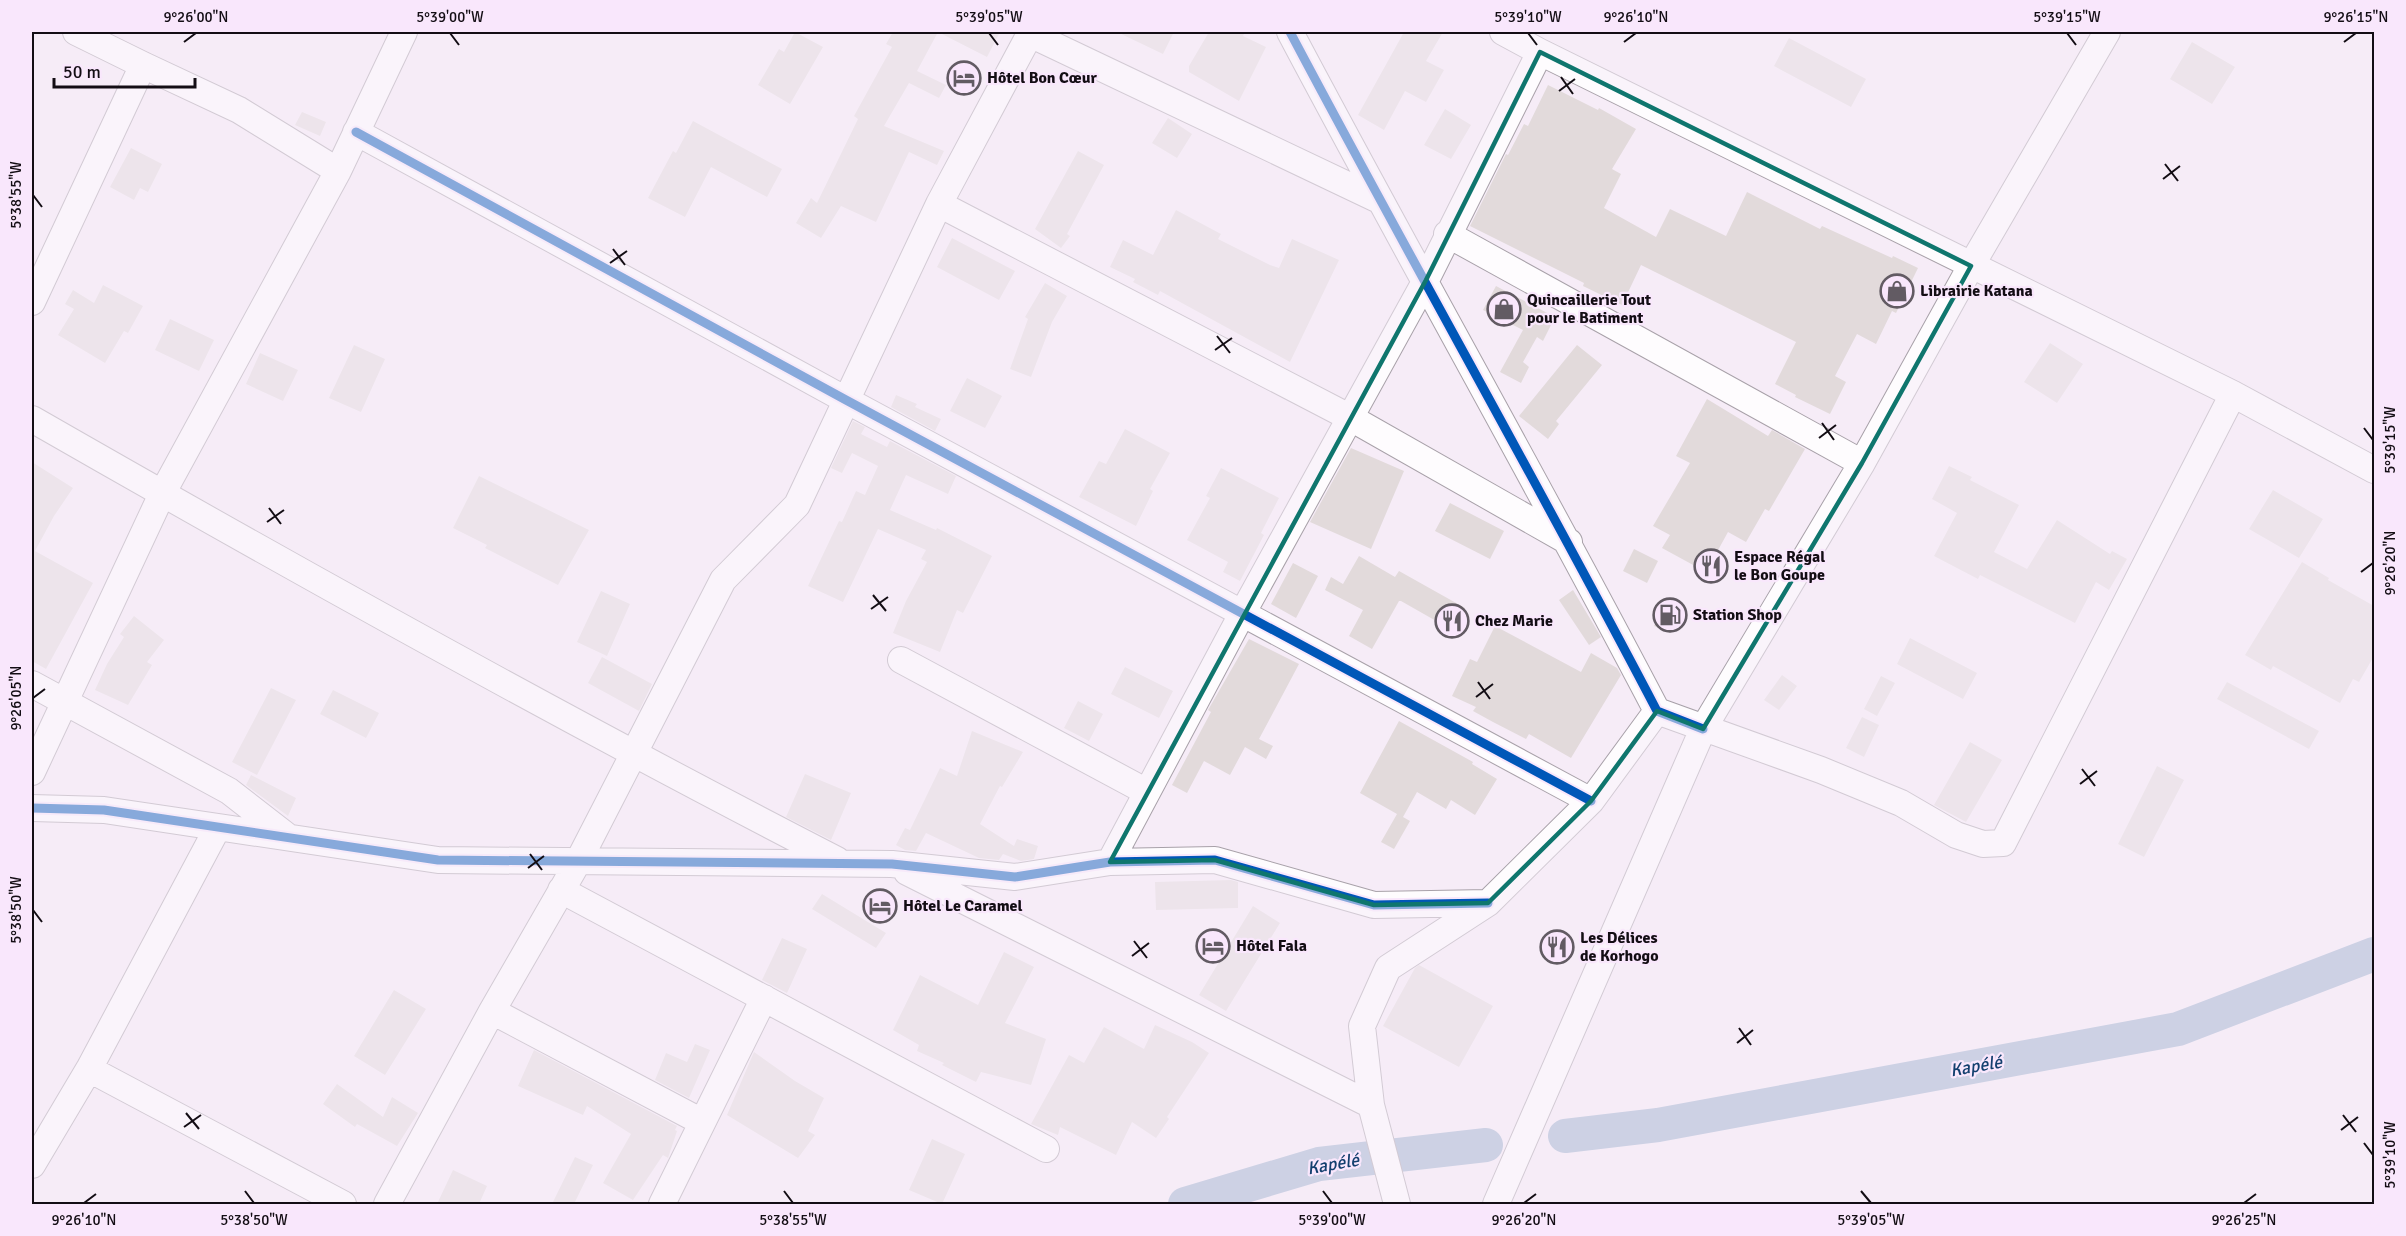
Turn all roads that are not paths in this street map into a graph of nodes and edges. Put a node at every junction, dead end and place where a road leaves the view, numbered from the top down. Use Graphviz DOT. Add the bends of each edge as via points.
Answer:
graph roads {
  1 [pos="76,32"];
  2 [pos="404,32"];
  3 [pos="1290,32"];
  4 [pos="1503,32"];
  5 [pos="2107,32"];
  6 [pos="1030,33"];
  7 [pos="1540,52"];
  8 [pos="143,66"];
  9 [pos="356,132"];
  10 [pos="338,171"];
  11 [pos="1379,200"];
  12 [pos="939,204"];
  13 [pos="1447,234"];
  14 [pos="1971,266"];
  15 [pos="1426,280"];
  16 [pos="32,302"];
  17 [pos="2233,394"];
  18 [pos="846,400"];
  19 [pos="1349,417"];
  20 [pos="32,419"];
  21 [pos="1862,463"];
  22 [pos="2374,470"];
  23 [pos="162,494"];
  24 [pos="1569,542"];
  25 [pos="1242,614"];
  26 [pos="901,660"];
  27 [pos="32,684"];
  28 [pos="65,701"];
  29 [pos="1657,711"];
  30 [pos="1703,729"];
  31 [pos="634,755"];
  32 [pos="32,772"];
  33 [pos="1147,792"];
  34 [pos="1591,801"];
  35 [pos="32,808"];
  36 [pos="218,827"];
  37 [pos="290,838"];
  38 [pos="579,860"];
  39 [pos="842,862"];
  40 [pos="1110,862"];
  41 [pos="892,864"];
  42 [pos="561,890"];
  43 [pos="1488,903"];
  44 [pos="764,998"];
  45 [pos="492,1011"];
  46 [pos="90,1069"];
  47 [pos="1371,1105"];
  48 [pos="702,1122"];
  49 [pos="1046,1149"];
  50 [pos="32,1165"];
  51 [pos="343,1204"];
  52 [pos="387,1204"];
  53 [pos="662,1204"];
  54 [pos="1397,1204"];
  55 [pos="1496,1204"];
  1 -- 8 [label="street"];
  2 -- 9 [label="street"];
  3 -- 11 [label="street"];
  4 -- 7 [label="street"];
  5 -- 14 [label="street"];
  6 -- 11 [label="street"];
  6 -- 12 [label="street"];
  7 -- 13 [label="street"];
  7 -- 14 [label="street"];
  8 -- 10 [label="street" via="240,110"];
  8 -- 16 [label="street"];
  9 -- 10 [label="street"];
  9 -- 18 [label="street"];
  10 -- 23 [label="street"];
  11 -- 15 [label="street"];
  12 -- 18 [label="street"];
  12 -- 19 [label="street"];
  13 -- 15 [label="street"];
  13 -- 21 [label="street"];
  14 -- 17 [label="street"];
  14 -- 21 [label="street"];
  15 -- 19 [label="street"];
  15 -- 24 [label="street"];
  17 -- 22 [label="street"];
  17 -- 30 [label="street" via="2003,843 1983,844 1956,835 1891,799"];
  18 -- 25 [label="street"];
  18 -- 31 [label="street" via="797,504 723,580"];
  19 -- 24 [label="street"];
  19 -- 25 [label="street"];
  20 -- 23 [label="street"];
  21 -- 30 [label="street"];
  23 -- 28 [label="street"];
  23 -- 31 [label="street"];
  24 -- 29 [label="street"];
  25 -- 33 [label="street"];
  25 -- 34 [label="street"];
  26 -- 33 [label="street"];
  27 -- 28 [label="street"];
  28 -- 32 [label="street"];
  28 -- 37 [label="street" via="229,791"];
  29 -- 30 [label="street"];
  29 -- 34 [label="street"];
  30 -- 55 [label="street"];
  31 -- 38 [label="street"];
  31 -- 39 [label="street"];
  33 -- 40 [label="street"];
  34 -- 43 [label="street"];
  35 -- 36 [label="street" via="104,810"];
  36 -- 37 [label="street"];
  36 -- 46 [label="street"];
  37 -- 38 [label="street" via="438,860"];
  38 -- 39 [label="street"];
  38 -- 42 [label="street"];
  39 -- 41 [label="street"];
  40 -- 41 [label="street" via="1015,877"];
  40 -- 43 [label="street" via="1215,860 1374,905"];
  41 -- 47 [label="street"];
  42 -- 44 [label="street"];
  42 -- 45 [label="street"];
  43 -- 47 [label="street" via="1388,968 1362,1026"];
  44 -- 48 [label="street"];
  44 -- 49 [label="street"];
  45 -- 48 [label="street"];
  45 -- 52 [label="street"];
  46 -- 50 [label="street"];
  46 -- 51 [label="street"];
  47 -- 54 [label="street"];
  48 -- 53 [label="street"];
}
